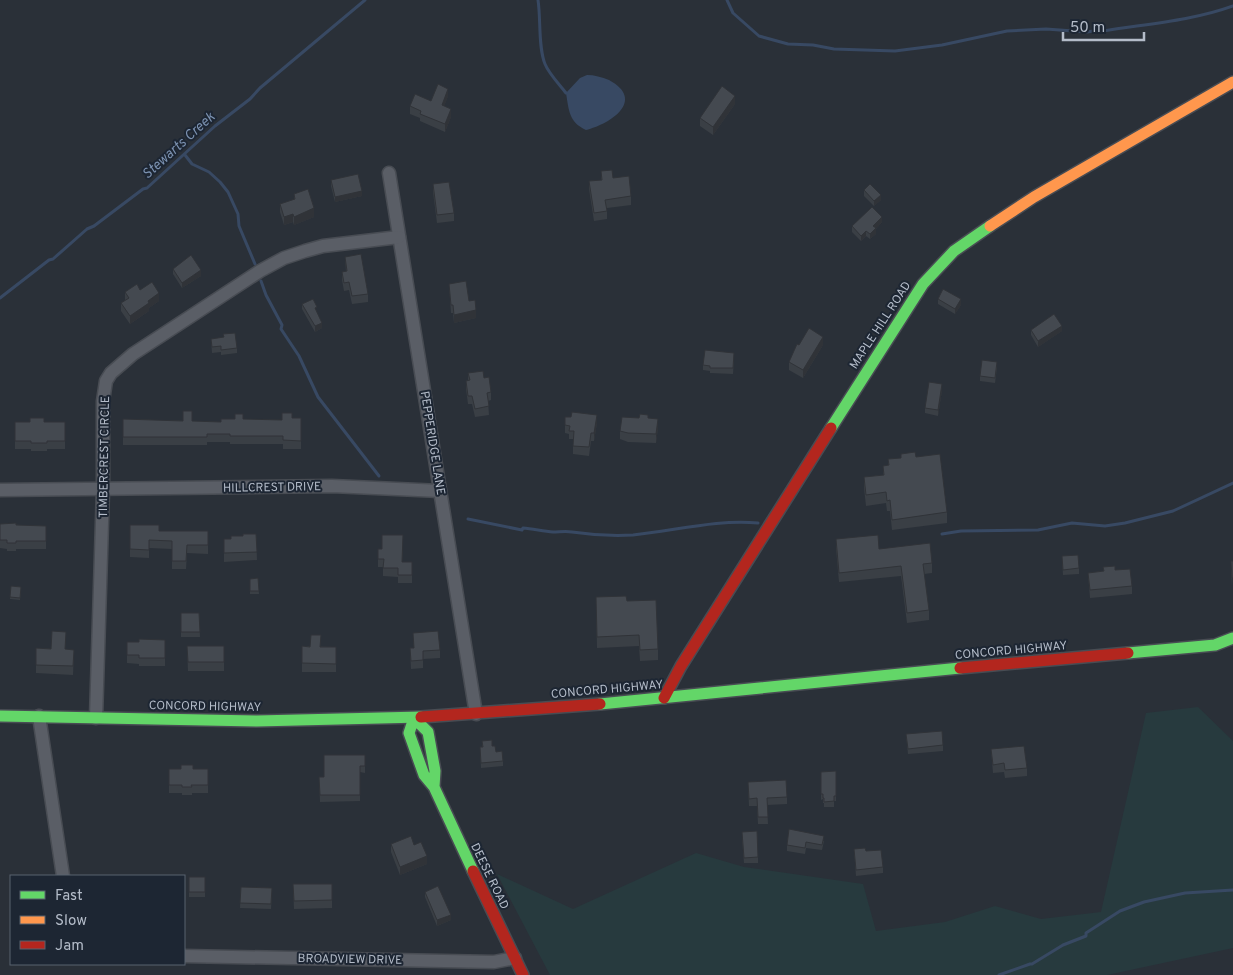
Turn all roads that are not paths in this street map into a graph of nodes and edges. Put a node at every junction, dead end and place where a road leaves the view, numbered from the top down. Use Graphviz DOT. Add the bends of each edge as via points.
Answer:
graph roads {
  1 [pos="1233,82"];
  2 [pos="389,173"];
  3 [pos="399,237"];
  4 [pos="103,489"];
  5 [pos="0,490"];
  6 [pos="440,490"];
  7 [pos="1233,638"];
  8 [pos="1215,645"];
  9 [pos="1233,652"];
  10 [pos="664,698"];
  11 [pos="476,714"];
  12 [pos="0,716"];
  13 [pos="39,716"];
  14 [pos="96,718"];
  15 [pos="414,718"];
  16 [pos="434,787"];
  17 [pos="63,875"];
  18 [pos="185,956"];
  19 [pos="515,958"];
  20 [pos="523,975"];
  1 -- 10 [label="main road, MAPLE HILL ROAD" via="1003,216 954,251 938,267 900,318"];
  2 -- 3 [label="street, PEPPERIDGE LANE"];
  3 -- 4 [label="street, TIMBERCREST CIRCLE" via="323,246 284,258 133,354 106,381"];
  3 -- 6 [label="street, PEPPERIDGE LANE"];
  4 -- 5 [label="street, HILLCREST DRIVE"];
  4 -- 6 [label="street, HILLCREST DRIVE" via="332,486"];
  4 -- 14 [label="street, TIMBERCREST CIRCLE"];
  6 -- 11 [label="street, PEPPERIDGE LANE"];
  7 -- 8 [label="main road, CONCORD HIGHWAY"];
  8 -- 9 [label="main road, CONCORD HIGHWAY"];
  8 -- 10 [label="main road, CONCORD HIGHWAY"];
  10 -- 11 [label="main road, CONCORD HIGHWAY"];
  11 -- 15 [label="main road, CONCORD HIGHWAY"];
  12 -- 13 [label="main road, CONCORD HIGHWAY"];
  13 -- 14 [label="main road, CONCORD HIGHWAY"];
  13 -- 17 [label="street"];
  14 -- 15 [label="main road, CONCORD HIGHWAY" via="277,721"];
  15 -- 16 [label="main road, DEESE ROAD" via="428,732 435,771"];
  15 -- 16 [label="main road, DEESE ROAD" via="408,733 424,775"];
  16 -- 19 [label="main road, DEESE ROAD"];
  18 -- 19 [label="street, BROADVIEW DRIVE" via="494,962"];
  19 -- 20 [label="main road, DEESE ROAD"];
}
